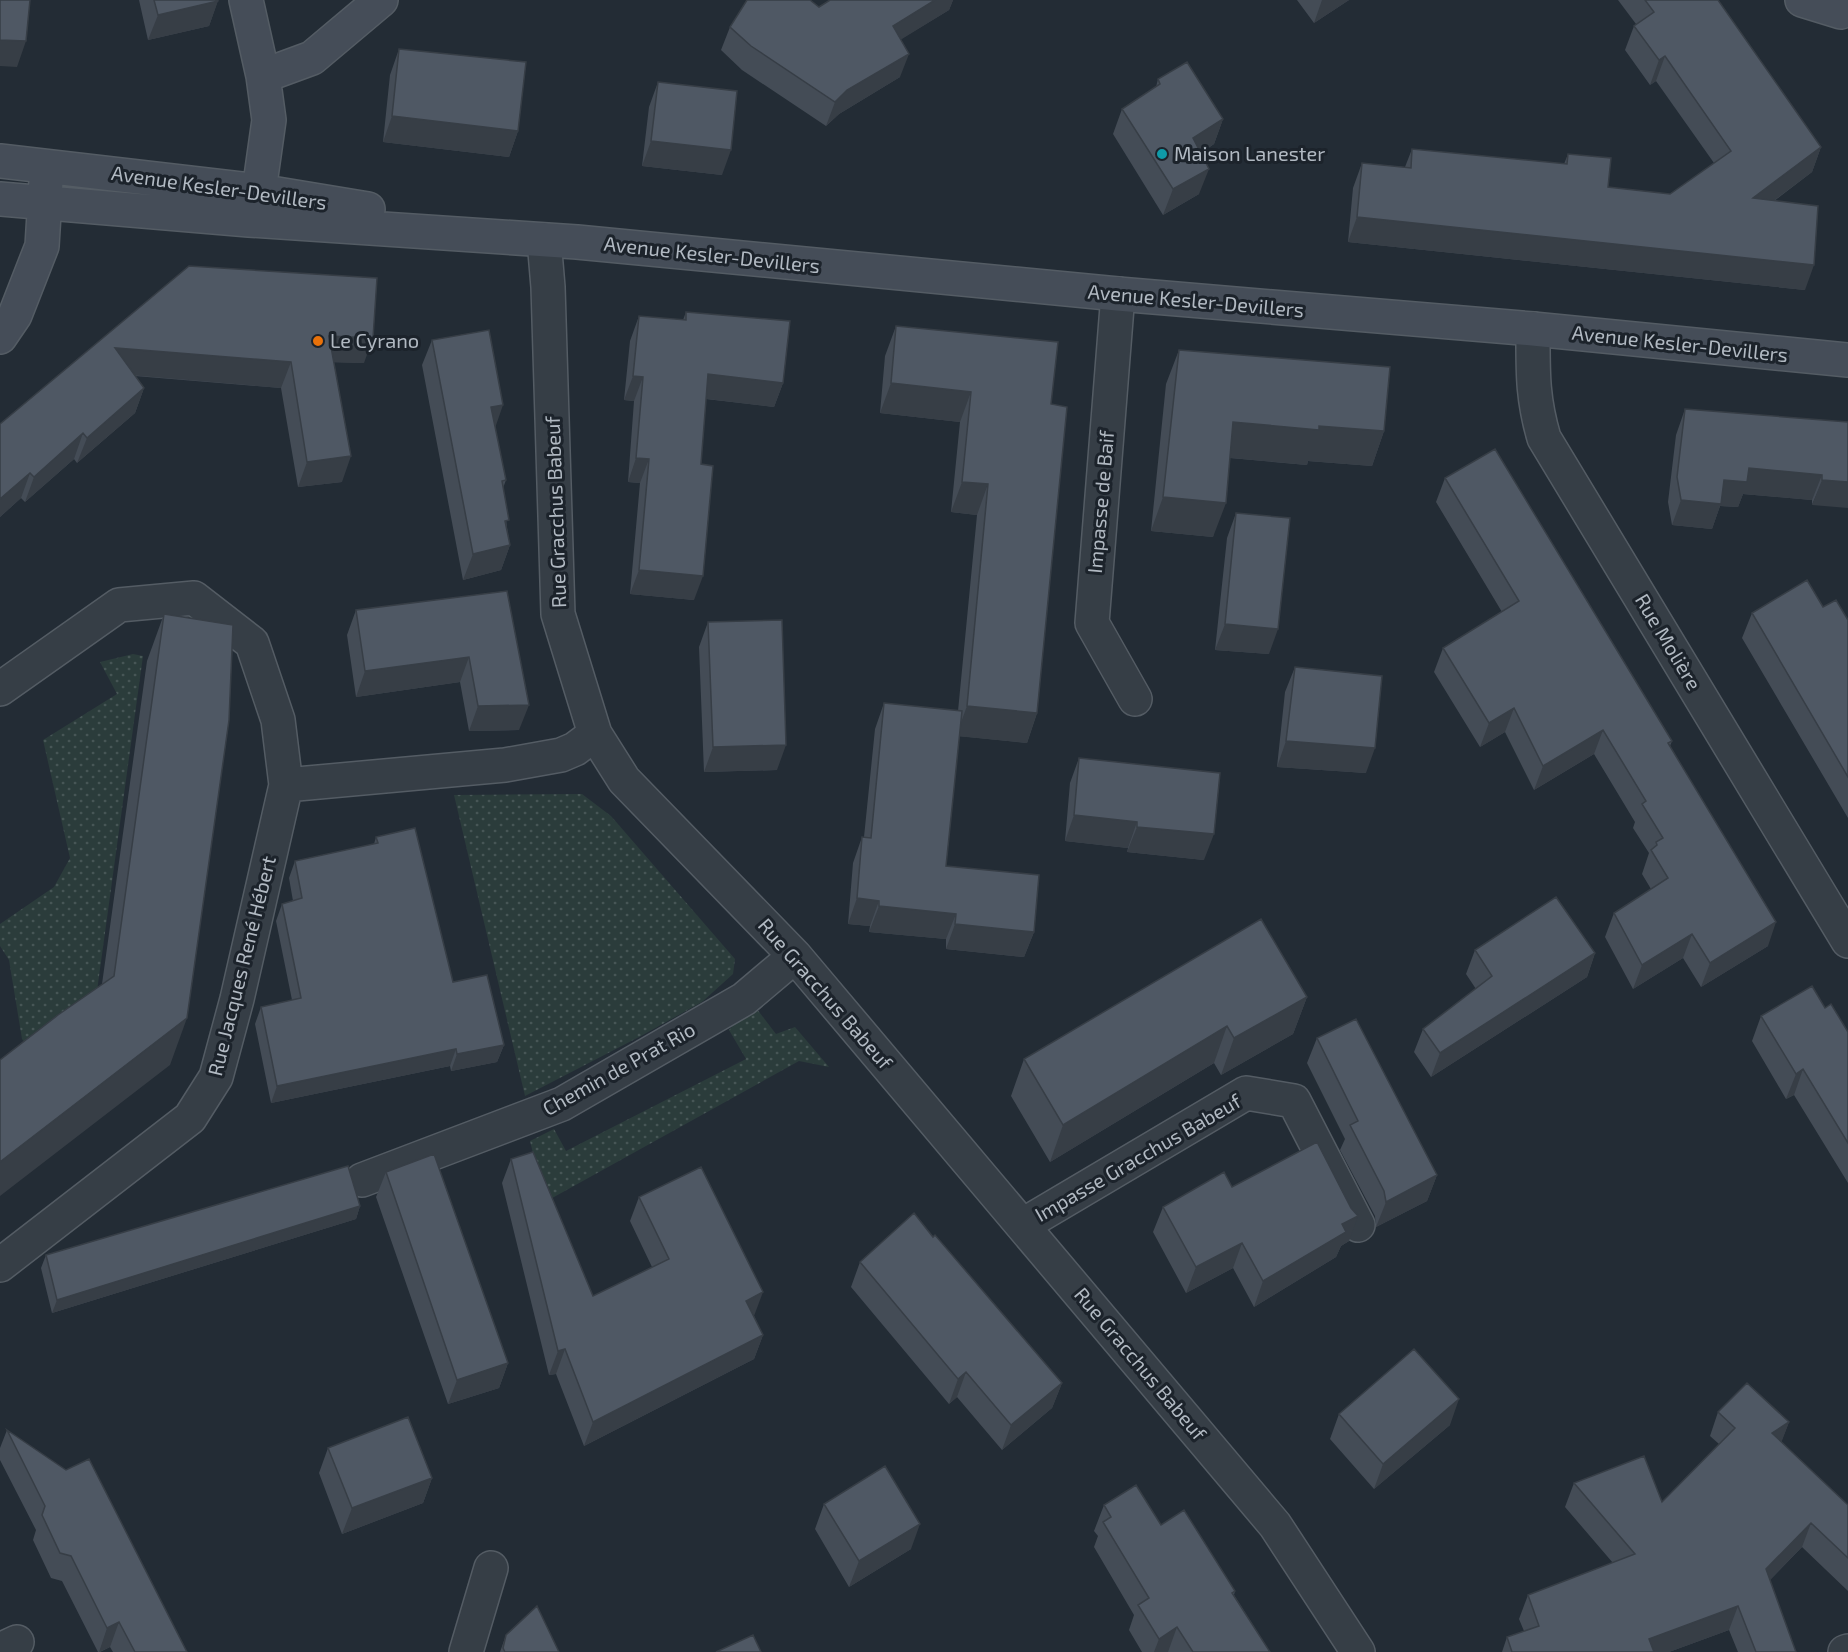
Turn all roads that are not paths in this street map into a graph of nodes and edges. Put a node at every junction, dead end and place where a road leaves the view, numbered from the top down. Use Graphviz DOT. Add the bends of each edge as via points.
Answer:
graph roads {
  1 [pos="246,0"];
  2 [pos="381,0"];
  3 [pos="1802,0"];
  4 [pos="1844,13"];
  5 [pos="263,76"];
  6 [pos="0,161"];
  7 [pos="47,166"];
  8 [pos="0,199"];
  9 [pos="44,203"];
  10 [pos="254,205"];
  11 [pos="544,240"];
  12 [pos="1118,294"];
  13 [pos="1533,329"];
  14 [pos="0,337"];
  15 [pos="1848,360"];
  16 [pos="0,689"];
  17 [pos="1136,699"];
  18 [pos="595,734"];
  19 [pos="286,785"];
  20 [pos="1848,941"];
  21 [pos="795,956"];
  22 [pos="362,1180"];
  23 [pos="1023,1225"];
  24 [pos="1358,1225"];
  25 [pos="0,1265"];
  26 [pos="491,1568"];
  27 [pos="466,1652"];
  28 [pos="1358,1652"];
  1 -- 5 [label="main road"];
  2 -- 5 [label="main road" via="312,58"];
  3 -- 4 [label="main road"];
  5 -- 10 [label="main road" via="269,120"];
  6 -- 7 [label="main road, Avenue Kesler-Devillers"];
  7 -- 9 [label="main road"];
  7 -- 10 [label="main road, Avenue Kesler-Devillers"];
  8 -- 9 [label="main road, Avenue Kesler-Devillers"];
  9 -- 10 [label="main road, Avenue Kesler-Devillers"];
  9 -- 14 [label="main road" via="42,246 15,315"];
  10 -- 11 [label="main road, Avenue Kesler-Devillers"];
  11 -- 12 [label="main road, Avenue Kesler-Devillers"];
  11 -- 18 [label="street, Rue Gracchus Babeuf" via="558,614"];
  12 -- 13 [label="main road, Avenue Kesler-Devillers"];
  12 -- 17 [label="street, Impasse de Baif" via="1092,623"];
  13 -- 15 [label="main road, Avenue Kesler-Devillers"];
  13 -- 20 [label="street, Rue Molière" via="1533,390 1544,438"];
  16 -- 19 [label="street, Rue Jacques René Hébert" via="119,605 194,598 252,643 278,720"];
  18 -- 19 [label="street" via="561,755 504,765"];
  18 -- 21 [label="street, Rue Gracchus Babeuf" via="624,780"];
  19 -- 25 [label="street, Rue Jacques René Hébert" via="216,1077 190,1118"];
  21 -- 22 [label="street, Chemin de Prat Rio" via="744,999 562,1104"];
  21 -- 23 [label="street, Rue Gracchus Babeuf"];
  23 -- 24 [label="street, Impasse Gracchus Babeuf" via="1246,1093 1294,1101"];
  23 -- 28 [label="street, Rue Gracchus Babeuf" via="1275,1525"];
  26 -- 27 [label="street"];
}
